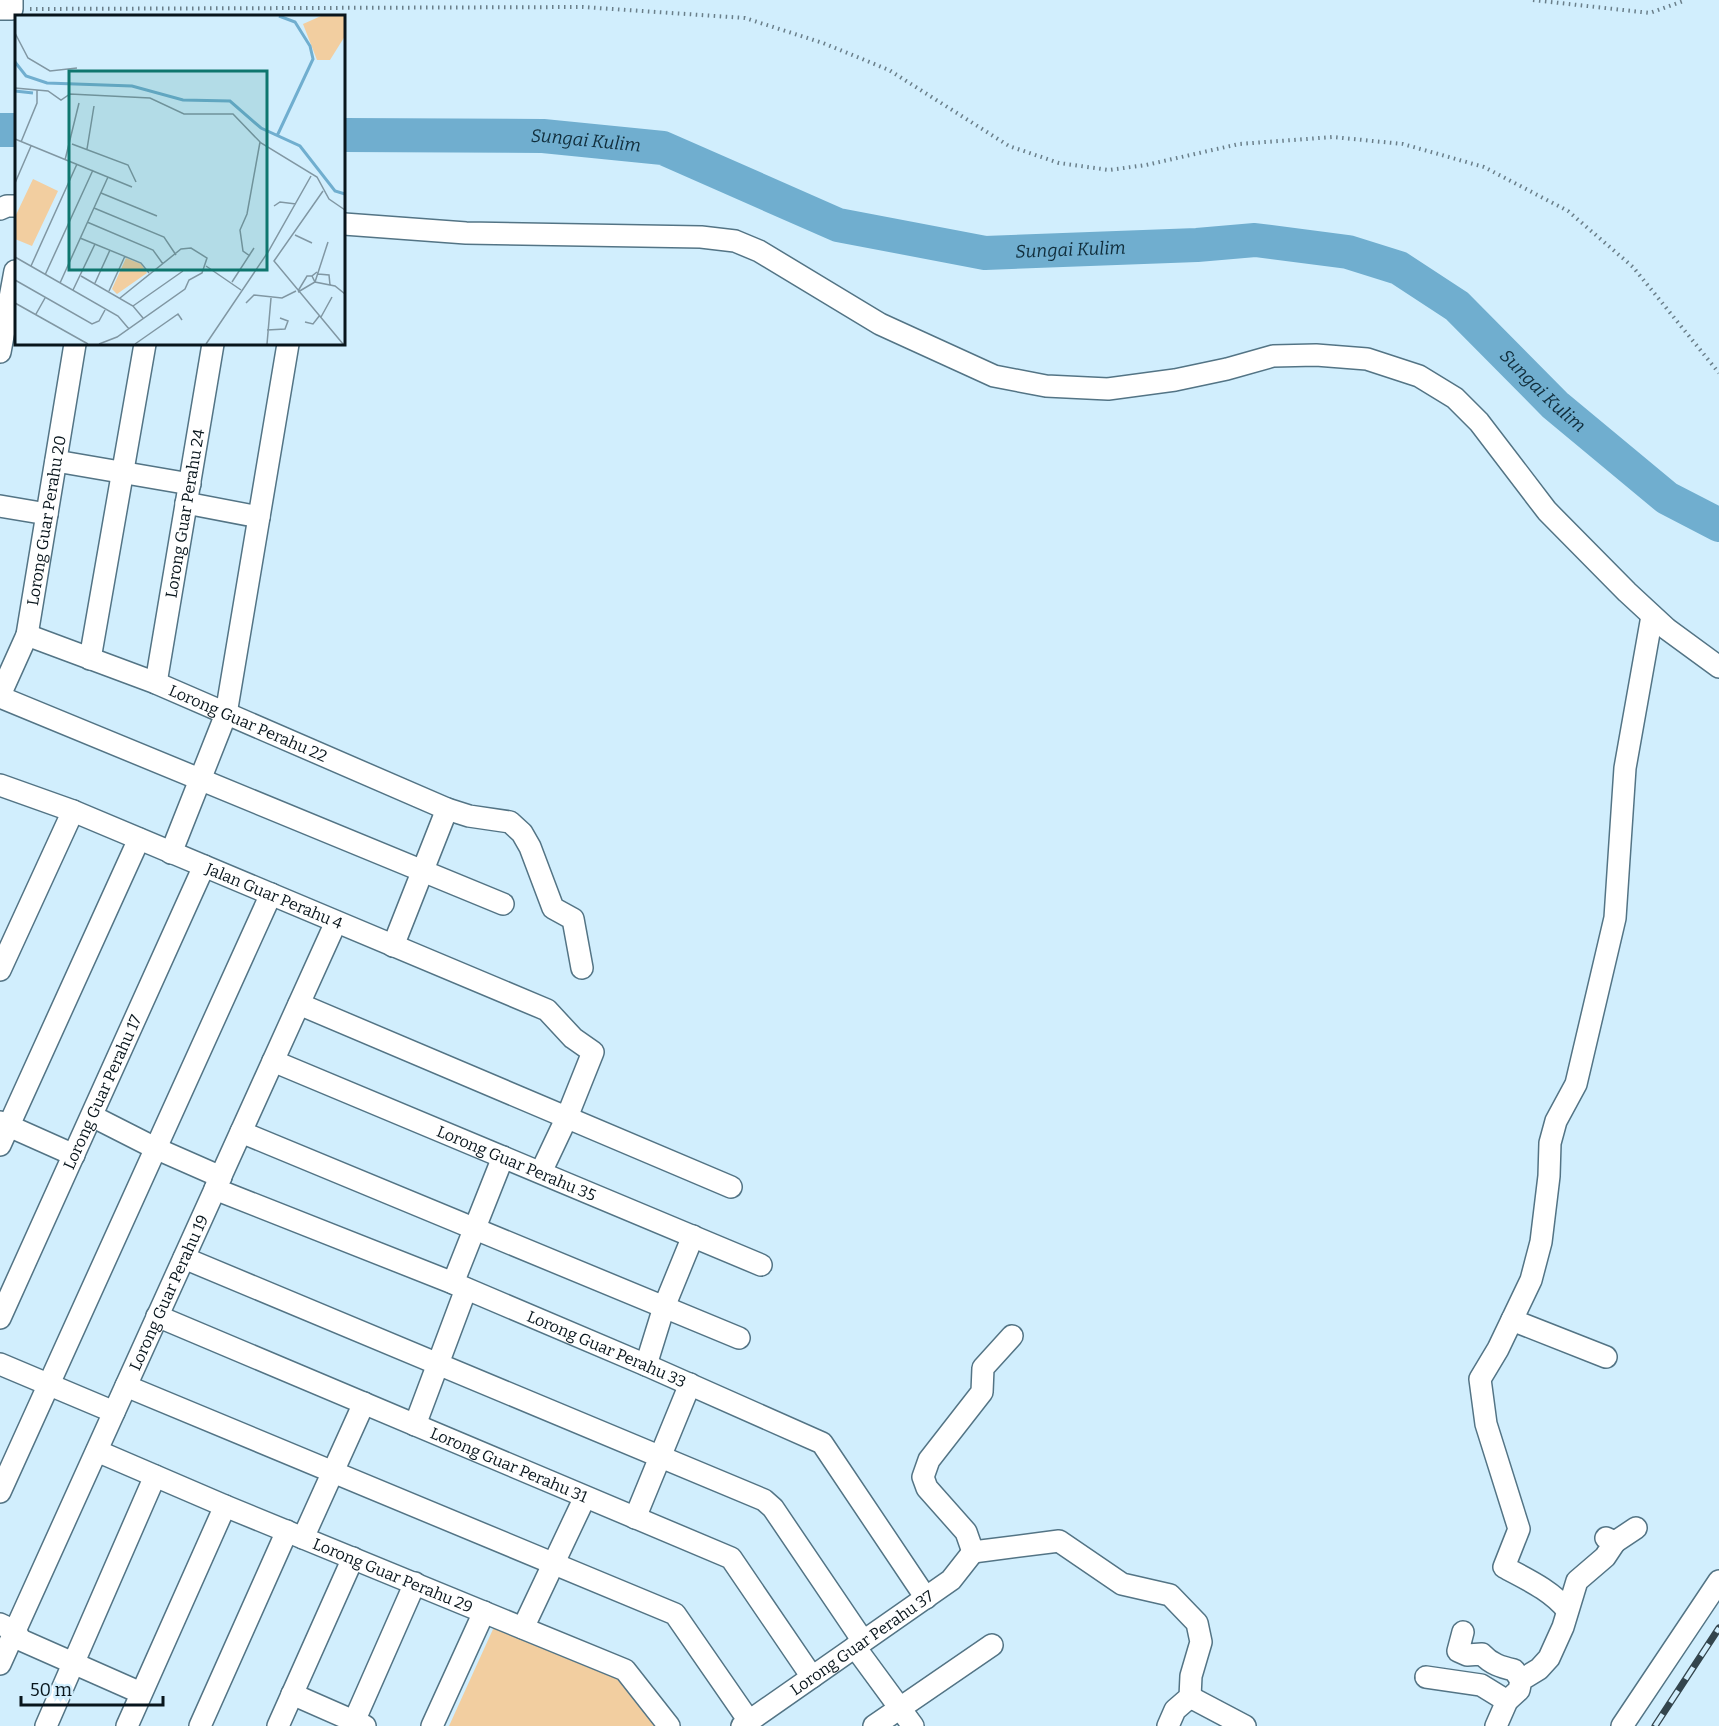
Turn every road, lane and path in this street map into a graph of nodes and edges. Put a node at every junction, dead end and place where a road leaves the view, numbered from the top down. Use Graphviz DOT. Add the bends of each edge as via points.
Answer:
graph roads {
  1 [pos="1533,0"];
  2 [pos="1686,0"];
  3 [pos="8,6"];
  4 [pos="15,206"];
  5 [pos="0,209"];
  6 [pos="345,224"];
  7 [pos="15,271"];
  8 [pos="75,345"];
  9 [pos="145,345"];
  10 [pos="213,345"];
  11 [pos="288,345"];
  12 [pos="0,352"];
  13 [pos="1719,373"];
  14 [pos="56,461"];
  15 [pos="122,474"];
  16 [pos="188,494"];
  17 [pos="0,506"];
  18 [pos="47,514"];
  19 [pos="259,518"];
  20 [pos="1652,616"];
  21 [pos="27,635"];
  22 [pos="90,659"];
  23 [pos="1719,667"];
  24 [pos="156,683"];
  25 [pos="0,696"];
  26 [pos="226,714"];
  27 [pos="201,779"];
  28 [pos="0,785"];
  29 [pos="447,809"];
  30 [pos="73,811"];
  31 [pos="139,839"];
  32 [pos="171,853"];
  33 [pos="204,867"];
  34 [pos="423,870"];
  35 [pos="271,894"];
  36 [pos="503,904"];
  37 [pos="336,922"];
  38 [pos="393,946"];
  39 [pos="582,968"];
  40 [pos="0,970"];
  41 [pos="299,1004"];
  42 [pos="273,1061"];
  43 [pos="92,1116"];
  44 [pos="567,1117"];
  45 [pos="3,1131"];
  46 [pos="241,1132"];
  47 [pos="155,1148"];
  48 [pos="74,1155"];
  49 [pos="503,1157"];
  50 [pos="541,1172"];
  51 [pos="218,1183"];
  52 [pos="731,1187"];
  53 [pos="475,1229"];
  54 [pos="693,1236"];
  55 [pos="184,1258"];
  56 [pos="761,1264"];
  57 [pos="459,1286"];
  58 [pos="664,1307"];
  59 [pos="157,1316"];
  60 [pos="0,1318"];
  61 [pos="1512,1320"];
  62 [pos="1012,1336"];
  63 [pos="739,1338"];
  64 [pos="1606,1357"];
  65 [pos="0,1364"];
  66 [pos="438,1364"];
  67 [pos="646,1365"];
  68 [pos="49,1384"];
  69 [pos="690,1384"];
  70 [pos="126,1386"];
  71 [pos="364,1403"];
  72 [pos="114,1412"];
  73 [pos="415,1425"];
  74 [pos="97,1451"];
  75 [pos="660,1457"];
  76 [pos="333,1472"];
  77 [pos="155,1476"];
  78 [pos="0,1492"];
  79 [pos="585,1497"];
  80 [pos="225,1506"];
  81 [pos="635,1518"];
  82 [pos="1636,1528"];
  83 [pos="295,1534"];
  84 [pos="973,1552"];
  85 [pos="353,1558"];
  86 [pos="553,1564"];
  87 [pos="1719,1581"];
  88 [pos="415,1584"];
  89 [pos="926,1598"];
  90 [pos="1567,1610"];
  91 [pos="484,1612"];
  92 [pos="7,1628"];
  93 [pos="524,1628"];
  94 [pos="1463,1632"];
  95 [pos="859,1644"];
  96 [pos="992,1645"];
  97 [pos="74,1663"];
  98 [pos="0,1664"];
  99 [pos="812,1677"];
  100 [pos="1426,1677"];
  101 [pos="1521,1680"];
  102 [pos="141,1693"];
  103 [pos="292,1694"];
  104 [pos="1190,1697"];
  105 [pos="1507,1701"];
  106 [pos="900,1708"];
  107 [pos="745,1723"];
  108 [pos="358,1724"];
  109 [pos="46,1726"];
  110 [pos="127,1726"];
  111 [pos="200,1726"];
  112 [pos="278,1726"];
  113 [pos="432,1726"];
  114 [pos="669,1726"];
  115 [pos="874,1726"];
  116 [pos="913,1726"];
  117 [pos="1168,1726"];
  118 [pos="1245,1726"];
  119 [pos="1496,1726"];
  120 [pos="1622,1726"];
  1 -- 2 [label="path" via="1650,13"];
  3 -- 13 [label="path" via="583,7 745,18 889,70 1009,146 1059,163 1109,170 1239,144 1333,137 1403,144 1484,167 1568,211 1633,267"];
  4 -- 5 [label="street"];
  6 -- 20 [label="street" via="466,233 735,241 759,251 880,324 936,351 994,376 1046,386 1108,389 1196,375 1274,356 1367,359 1419,376 1455,399 1479,422 1547,511"];
  7 -- 12 [label="street"];
  8 -- 14 [label="street, Lorong Guar Perahu 20"];
  9 -- 15 [label="street"];
  10 -- 16 [label="street, Lorong Guar Perahu 24"];
  11 -- 19 [label="street"];
  14 -- 15 [label="street"];
  14 -- 18 [label="street, Lorong Guar Perahu 20"];
  15 -- 16 [label="street"];
  15 -- 22 [label="street"];
  16 -- 19 [label="street"];
  16 -- 24 [label="street, Lorong Guar Perahu 24"];
  17 -- 18 [label="street"];
  18 -- 21 [label="street, Lorong Guar Perahu 20"];
  19 -- 26 [label="street"];
  20 -- 23 [label="street"];
  20 -- 61 [label="street" via="1625,768 1615,918 1576,1084 1556,1120 1550,1143 1541,1242 1531,1280"];
  21 -- 22 [label="street, Lorong Guar Perahu 22"];
  21 -- 25 [label="street, Lorong Guar Perahu 20"];
  22 -- 24 [label="street, Lorong Guar Perahu 22"];
  24 -- 26 [label="street, Lorong Guar Perahu 22"];
  25 -- 27 [label="street"];
  26 -- 27 [label="street"];
  26 -- 29 [label="street, Lorong Guar Perahu 22"];
  27 -- 32 [label="street"];
  27 -- 34 [label="street"];
  28 -- 30 [label="street, Jalan Guar Perahu 4"];
  29 -- 34 [label="street"];
  29 -- 39 [label="street, Lorong Guar Perahu 22" via="510,822 522,833 553,908 573,919"];
  30 -- 31 [label="street, Jalan Guar Perahu 4"];
  30 -- 40 [label="street"];
  31 -- 32 [label="street, Jalan Guar Perahu 4"];
  31 -- 45 [label="street"];
  32 -- 33 [label="street, Jalan Guar Perahu 4"];
  33 -- 35 [label="street, Jalan Guar Perahu 4"];
  33 -- 43 [label="street, Lorong Guar Perahu 17"];
  34 -- 36 [label="street"];
  34 -- 38 [label="street"];
  35 -- 37 [label="street, Jalan Guar Perahu 4"];
  35 -- 47 [label="street"];
  37 -- 38 [label="street, Jalan Guar Perahu 4"];
  37 -- 41 [label="street, Lorong Guar Perahu 19"];
  38 -- 44 [label="street, Jalan Guar Perahu 4" via="547,1010 573,1038 593,1052"];
  41 -- 42 [label="street, Lorong Guar Perahu 19"];
  41 -- 44 [label="street"];
  42 -- 46 [label="street, Lorong Guar Perahu 19"];
  42 -- 49 [label="street, Lorong Guar Perahu 35"];
  43 -- 47 [label="street, Lorong Guar Perahu 33"];
  43 -- 48 [label="street, Lorong Guar Perahu 17"];
  44 -- 50 [label="street"];
  44 -- 52 [label="street"];
  45 -- 48 [label="street"];
  46 -- 51 [label="street, Lorong Guar Perahu 19"];
  46 -- 53 [label="street"];
  47 -- 51 [label="street, Lorong Guar Perahu 33"];
  47 -- 68 [label="street"];
  48 -- 60 [label="street, Lorong Guar Perahu 17"];
  49 -- 50 [label="street, Lorong Guar Perahu 35"];
  49 -- 53 [label="street"];
  50 -- 54 [label="street, Lorong Guar Perahu 35"];
  51 -- 55 [label="street, Lorong Guar Perahu 19"];
  51 -- 57 [label="street, Lorong Guar Perahu 33"];
  53 -- 57 [label="street"];
  53 -- 58 [label="street"];
  54 -- 56 [label="street, Lorong Guar Perahu 35"];
  54 -- 58 [label="street"];
  55 -- 59 [label="street, Lorong Guar Perahu 19"];
  55 -- 66 [label="street"];
  57 -- 66 [label="street"];
  57 -- 67 [label="street, Lorong Guar Perahu 33"];
  58 -- 63 [label="street"];
  58 -- 67 [label="street"];
  59 -- 70 [label="street, Lorong Guar Perahu 19"];
  59 -- 71 [label="street, Lorong Guar Perahu 31"];
  61 -- 64 [label="street"];
  61 -- 90 [label="street" via="1480,1379 1486,1424 1519,1529 1504,1567 1539,1586"];
  62 -- 84 [label="street" via="983,1368 982,1392 929,1460 923,1477 927,1488 966,1532"];
  65 -- 68 [label="street"];
  66 -- 73 [label="street"];
  66 -- 75 [label="street"];
  67 -- 69 [label="street, Lorong Guar Perahu 33"];
  68 -- 72 [label="street"];
  68 -- 78 [label="street"];
  69 -- 75 [label="street"];
  69 -- 89 [label="street, Lorong Guar Perahu 33" via="822,1443"];
  70 -- 72 [label="street, Lorong Guar Perahu 19"];
  70 -- 76 [label="street"];
  71 -- 73 [label="street, Lorong Guar Perahu 31"];
  71 -- 76 [label="street"];
  72 -- 74 [label="street, Lorong Guar Perahu 19"];
  73 -- 79 [label="street, Lorong Guar Perahu 31"];
  74 -- 77 [label="street, Lorong Guar Perahu 29"];
  74 -- 92 [label="street, Lorong Guar Perahu 19"];
  75 -- 81 [label="street"];
  75 -- 95 [label="street" via="764,1500 773,1508"];
  76 -- 83 [label="street"];
  76 -- 86 [label="street"];
  77 -- 80 [label="street, Lorong Guar Perahu 29"];
  77 -- 97 [label="street"];
  79 -- 81 [label="street, Lorong Guar Perahu 31"];
  79 -- 86 [label="street"];
  80 -- 83 [label="street, Lorong Guar Perahu 29"];
  80 -- 102 [label="street"];
  81 -- 99 [label="street, Lorong Guar Perahu 31" via="731,1558"];
  82 -- 90 [label="street" via="1611,1540 1605,1557 1577,1581"];
  83 -- 85 [label="street, Lorong Guar Perahu 29"];
  83 -- 111 [label="street"];
  84 -- 89 [label="street, Lorong Guar Perahu 37" via="951,1580"];
  84 -- 104 [label="street" via="1059,1541 1122,1584 1170,1595 1197,1623 1201,1642 1191,1676"];
  85 -- 88 [label="street, Lorong Guar Perahu 29"];
  85 -- 103 [label="street"];
  86 -- 93 [label="street"];
  86 -- 107 [label="street" via="675,1614"];
  87 -- 120 [label="street"];
  88 -- 91 [label="street, Lorong Guar Perahu 29"];
  88 -- 108 [label="street"];
  89 -- 95 [label="street, Lorong Guar Perahu 37"];
  90 -- 101 [label="street" via="1549,1658"];
  91 -- 93 [label="street, Lorong Guar Perahu 29"];
  91 -- 113 [label="street"];
  92 -- 97 [label="street" via="21,1640"];
  92 -- 98 [label="street, Lorong Guar Perahu 19"];
  93 -- 114 [label="street, Lorong Guar Perahu 29" via="625,1670"];
  94 -- 101 [label="street" via="1458,1651 1482,1654 1501,1667 1514,1670"];
  95 -- 99 [label="street, Lorong Guar Perahu 37"];
  95 -- 106 [label="street"];
  96 -- 106 [label="street"];
  97 -- 102 [label="street"];
  97 -- 109 [label="street"];
  99 -- 107 [label="street, Lorong Guar Perahu 37"];
  100 -- 105 [label="street" via="1480,1685"];
  101 -- 105 [label="street" via="1519,1690"];
  102 -- 110 [label="street"];
  103 -- 108 [label="street"];
  103 -- 112 [label="street"];
  104 -- 117 [label="street" via="1175,1710"];
  104 -- 118 [label="street"];
  105 -- 119 [label="street"];
  106 -- 115 [label="street"];
  106 -- 116 [label="street"];
}
